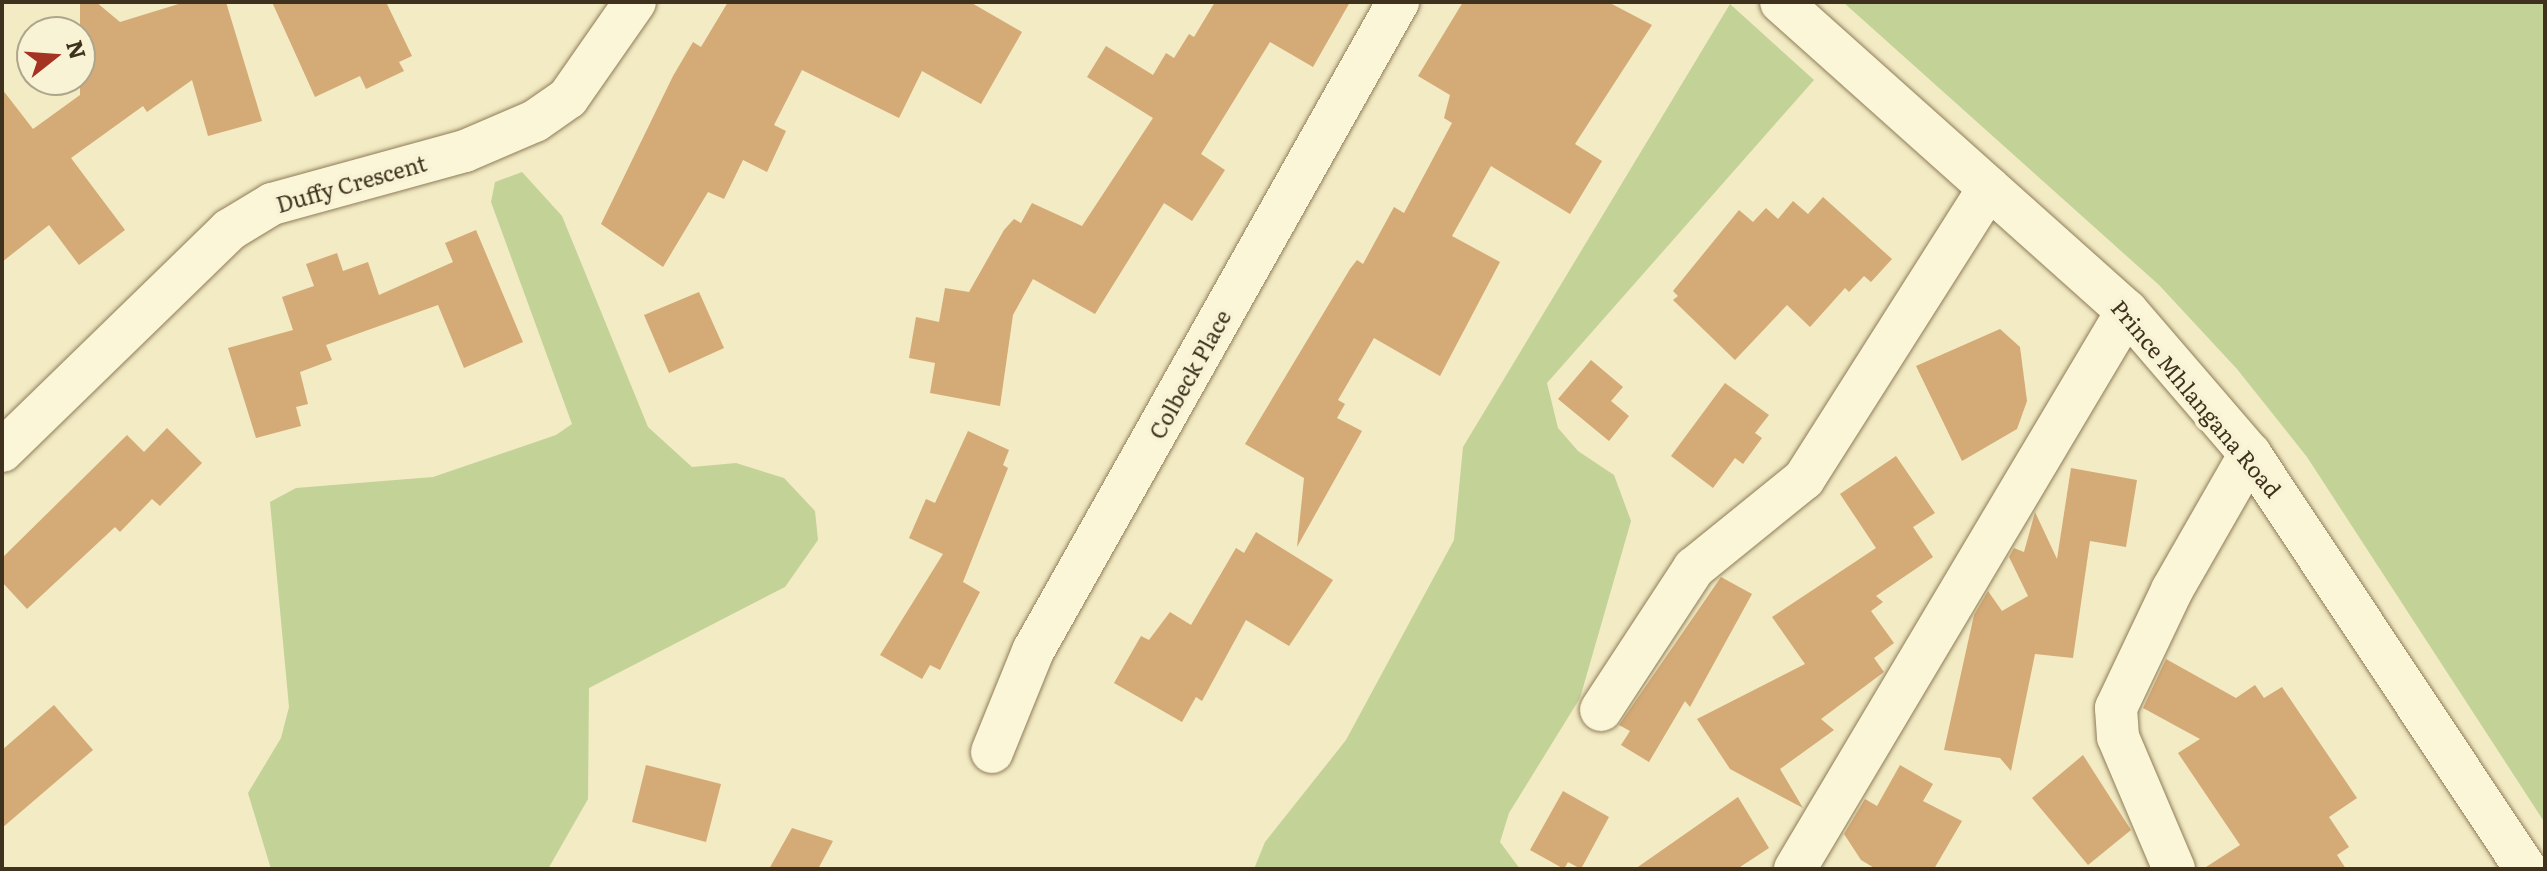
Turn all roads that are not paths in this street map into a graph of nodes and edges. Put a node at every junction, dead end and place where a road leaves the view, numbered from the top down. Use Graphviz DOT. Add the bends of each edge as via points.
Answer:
graph roads {
  1 [pos="635,2"];
  2 [pos="1398,2"];
  3 [pos="1781,2"];
  4 [pos="1989,188"];
  5 [pos="2127,311"];
  6 [pos="2,451"];
  7 [pos="2250,454"];
  8 [pos="1601,710"];
  9 [pos="992,752"];
  10 [pos="1795,869"];
  11 [pos="2174,869"];
  12 [pos="2526,869"];
  1 -- 6 [label="street, Duffy Crescent" via="568,98 535,121 465,151 272,204 229,230"];
  2 -- 9 [label="street, Colbeck Place" via="1033,651"];
  3 -- 4 [label="street, Prince Mhlangana Road"];
  4 -- 5 [label="street, Prince Mhlangana Road"];
  4 -- 8 [label="street" via="1804,479 1694,568"];
  5 -- 7 [label="street, Prince Mhlangana Road"];
  5 -- 10 [label="street"];
  7 -- 11 [label="street" via="2172,590 2116,708 2118,737"];
  7 -- 12 [label="street, Prince Mhlangana Road"];
}
